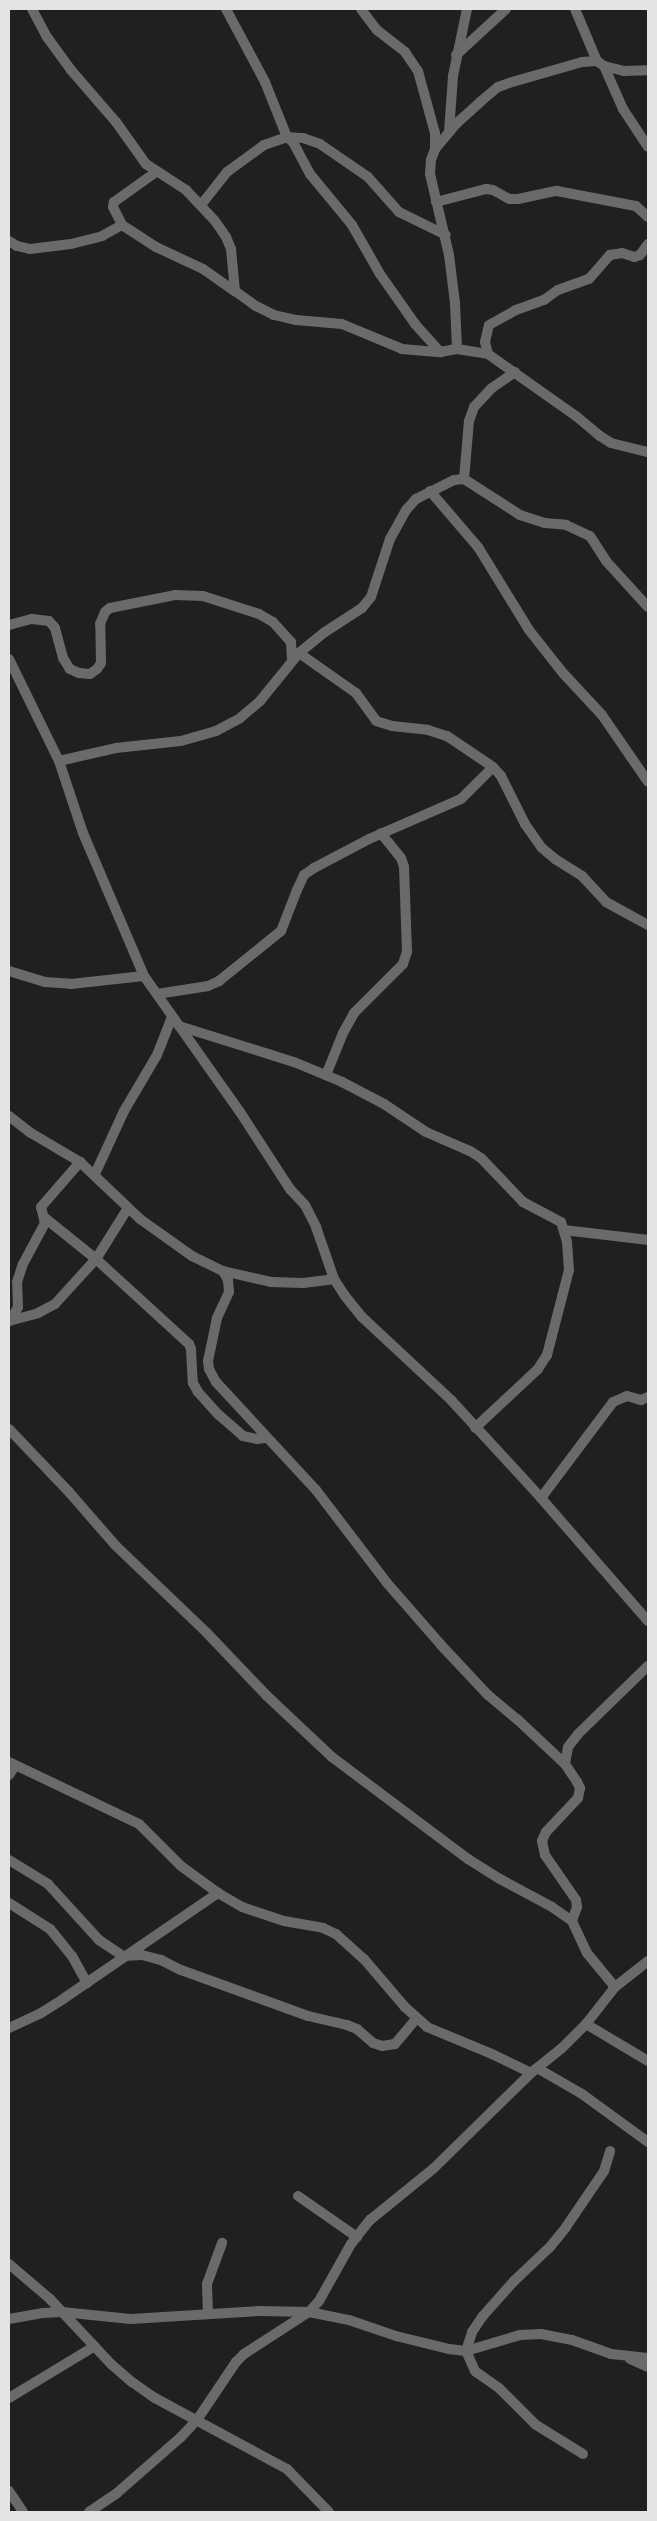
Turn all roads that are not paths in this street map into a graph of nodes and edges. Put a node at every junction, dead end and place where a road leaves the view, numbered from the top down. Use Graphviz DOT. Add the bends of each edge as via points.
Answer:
graph roads {
  1 [pos="32,9"];
  2 [pos="226,9"];
  3 [pos="361,9"];
  4 [pos="467,9"];
  5 [pos="506,9"];
  6 [pos="575,9"];
  7 [pos="456,55"];
  8 [pos="601,63"];
  9 [pos="648,70"];
  10 [pos="449,132"];
  11 [pos="287,137"];
  12 [pos="648,147"];
  13 [pos="434,150"];
  14 [pos="156,172"];
  15 [pos="436,202"];
  16 [pos="201,204"];
  17 [pos="648,217"];
  18 [pos="122,225"];
  19 [pos="446,235"];
  20 [pos="9,241"];
  21 [pos="648,244"];
  22 [pos="235,291"];
  23 [pos="456,350"];
  24 [pos="440,352"];
  25 [pos="488,354"];
  26 [pos="515,372"];
  27 [pos="648,452"];
  28 [pos="464,479"];
  29 [pos="430,491"];
  30 [pos="648,607"];
  31 [pos="9,625"];
  32 [pos="296,656"];
  33 [pos="9,659"];
  34 [pos="59,760"];
  35 [pos="493,767"];
  36 [pos="648,782"];
  37 [pos="381,833"];
  38 [pos="648,926"];
  39 [pos="9,971"];
  40 [pos="144,976"];
  41 [pos="157,994"];
  42 [pos="175,1021"];
  43 [pos="326,1075"];
  44 [pos="9,1116"];
  45 [pos="80,1162"];
  46 [pos="95,1174"];
  47 [pos="128,1208"];
  48 [pos="45,1218"];
  49 [pos="564,1230"];
  50 [pos="648,1240"];
  51 [pos="96,1259"];
  52 [pos="223,1271"];
  53 [pos="334,1279"];
  54 [pos="9,1321"];
  55 [pos="648,1397"];
  56 [pos="475,1428"];
  57 [pos="10,1433"];
  58 [pos="266,1438"];
  59 [pos="541,1498"];
  60 [pos="648,1621"];
  61 [pos="648,1666"];
  62 [pos="12,1764"];
  63 [pos="565,1764"];
  64 [pos="9,1775"];
  65 [pos="9,1860"];
  66 [pos="218,1893"];
  67 [pos="9,1903"];
  68 [pos="572,1921"];
  69 [pos="124,1956"];
  70 [pos="648,1961"];
  71 [pos="87,1983"];
  72 [pos="615,1987"];
  73 [pos="416,2019"];
  74 [pos="586,2024"];
  75 [pos="9,2028"];
  76 [pos="648,2061"];
  77 [pos="534,2071"];
  78 [pos="648,2142"];
  79 [pos="610,2150"];
  80 [pos="298,2196"];
  81 [pos="357,2236"];
  82 [pos="222,2243"];
  83 [pos="9,2264"];
  84 [pos="62,2312"];
  85 [pos="309,2312"];
  86 [pos="208,2314"];
  87 [pos="9,2319"];
  88 [pos="95,2346"];
  89 [pos="466,2350"];
  90 [pos="625,2357"];
  91 [pos="648,2358"];
  92 [pos="648,2367"];
  93 [pos="9,2398"];
  94 [pos="197,2420"];
  95 [pos="583,2454"];
  96 [pos="9,2491"];
  97 [pos="23,2512"];
  98 [pos="89,2512"];
  99 [pos="329,2512"];
  1 -- 14 [label="street" via="47,38 71,70 116,122 136,153"];
  2 -- 11 [label="street" via="265,82"];
  3 -- 13 [label="street" via="376,30 405,52 418,71 435,133"];
  4 -- 7 [label="street"];
  5 -- 7 [label="street"];
  6 -- 8 [label="street"];
  7 -- 10 [label="street"];
  8 -- 9 [label="street" via="624,71"];
  8 -- 10 [label="street" via="570,65 498,88"];
  8 -- 12 [label="street" via="623,110"];
  10 -- 13 [label="street"];
  11 -- 16 [label="street" via="264,145 227,172"];
  11 -- 19 [label="street" via="304,138 320,144 368,177 398,212"];
  11 -- 24 [label="street" via="317,183 352,225 392,292"];
  13 -- 15 [label="street" via="430,174"];
  14 -- 16 [label="street" via="186,190"];
  14 -- 18 [label="street" via="114,202 113,207"];
  15 -- 17 [label="street" via="486,189 509,199 557,191 636,206"];
  15 -- 19 [label="street"];
  16 -- 22 [label="street" via="231,249"];
  18 -- 20 [label="street" via="102,236 71,244 30,249"];
  18 -- 22 [label="street" via="156,247 203,269"];
  19 -- 23 [label="street" via="453,282"];
  21 -- 25 [label="street" via="640,255 634,257 614,254 589,279 558,290 544,300 497,320 486,333"];
  22 -- 24 [label="street" via="274,315 342,324 402,349"];
  23 -- 24 [label="street"];
  23 -- 25 [label="street"];
  25 -- 26 [label="street"];
  26 -- 27 [label="street" via="611,443"];
  26 -- 28 [label="street" via="492,388 474,408 467,436"];
  28 -- 29 [label="street" via="444,483"];
  28 -- 30 [label="street" via="520,515 545,523 566,525 590,536 606,561"];
  29 -- 32 [label="street" via="416,499 398,523 371,597 362,608"];
  29 -- 36 [label="street" via="478,547 529,630 602,715"];
  31 -- 32 [label="street" via="32,619 49,621 55,628 63,658 70,669 90,674 101,663 100,624 110,608 175,595 202,596 259,614 273,622 291,642"];
  32 -- 34 [label="street" via="251,710 216,731 181,741 116,748"];
  32 -- 35 [label="street" via="360,697 376,721 447,736"];
  33 -- 34 [label="street"];
  34 -- 40 [label="street" via="83,833"];
  35 -- 37 [label="street" via="461,799"];
  35 -- 38 [label="street" via="542,848 582,876 606,902"];
  37 -- 41 [label="street" via="304,875 281,931 235,970 208,986"];
  37 -- 43 [label="street" via="401,858 404,867 407,952 399,968 354,1013"];
  39 -- 40 [label="street" via="45,982 71,984"];
  40 -- 41 [label="street"];
  41 -- 42 [label="street"];
  42 -- 43 [label="street" via="181,1029 271,1054"];
  42 -- 46 [label="street" via="124,1111"];
  42 -- 53 [label="street" via="290,1189 305,1205"];
  43 -- 49 [label="street" via="384,1104 426,1132 481,1158 516,1196 532,1208 555,1217 562,1222"];
  44 -- 45 [label="street" via="30,1133"];
  45 -- 46 [label="street"];
  45 -- 48 [label="street" via="42,1207"];
  46 -- 47 [label="street"];
  47 -- 51 [label="street"];
  47 -- 52 [label="street" via="192,1256"];
  48 -- 51 [label="street"];
  48 -- 54 [label="street" via="17,1282 18,1307"];
  49 -- 50 [label="street"];
  49 -- 56 [label="street" via="570,1263 547,1355 538,1369"];
  51 -- 54 [label="street" via="55,1304 38,1313"];
  51 -- 58 [label="street" via="188,1344 193,1383 219,1415 243,1436"];
  52 -- 53 [label="street" via="271,1282 303,1283"];
  52 -- 58 [label="street" via="230,1285 212,1335 209,1369 216,1382"];
  53 -- 56 [label="street" via="362,1317 451,1400"];
  55 -- 59 [label="street" via="641,1400 627,1396 613,1402"];
  56 -- 59 [label="street"];
  57 -- 68 [label="street" via="69,1492 115,1545 332,1757 468,1858"];
  58 -- 63 [label="street" via="316,1490 387,1583 441,1645 488,1695"];
  59 -- 60 [label="street"];
  61 -- 63 [label="street" via="578,1734 568,1747"];
  62 -- 64 [label="street"];
  62 -- 66 [label="street" via="139,1824 173,1860"];
  63 -- 68 [label="street" via="580,1788 578,1798 546,1832 542,1841 545,1855 576,1900"];
  65 -- 69 [label="street" via="48,1884 99,1940"];
  66 -- 69 [label="street"];
  66 -- 73 [label="street" via="263,1915 323,1928 336,1934 364,1959"];
  67 -- 71 [label="street" via="62,1940"];
  68 -- 72 [label="street" via="587,1953"];
  69 -- 71 [label="street"];
  69 -- 73 [label="street" via="142,1955 160,1960 308,2016 347,2025 382,2046 394,2044"];
  70 -- 72 [label="street"];
  71 -- 75 [label="street" via="41,2013"];
  72 -- 74 [label="street"];
  73 -- 77 [label="street" via="448,2038"];
  74 -- 76 [label="street"];
  74 -- 77 [label="street"];
  77 -- 78 [label="street" via="582,2094"];
  77 -- 81 [label="street" via="419,2181 370,2220"];
  79 -- 89 [label="street" via="604,2171 566,2227 482,2317"];
  80 -- 81 [label="street"];
  81 -- 85 [label="street" via="319,2301"];
  82 -- 86 [label="street" via="207,2284"];
  83 -- 84 [label="street"];
  84 -- 86 [label="street" via="131,2319"];
  84 -- 87 [label="street"];
  84 -- 88 [label="street"];
  85 -- 86 [label="street"];
  85 -- 89 [label="street" via="349,2320 434,2346"];
  85 -- 94 [label="street" via="244,2354"];
  88 -- 93 [label="street"];
  88 -- 94 [label="street" via="140,2388"];
  89 -- 90 [label="street" via="520,2335 541,2334"];
  89 -- 95 [label="street" via="475,2371 505,2393 536,2425"];
  90 -- 91 [label="street"];
  90 -- 92 [label="street"];
  94 -- 98 [label="street" via="157,2460"];
  94 -- 99 [label="street" via="287,2469"];
  96 -- 97 [label="street"];
}
